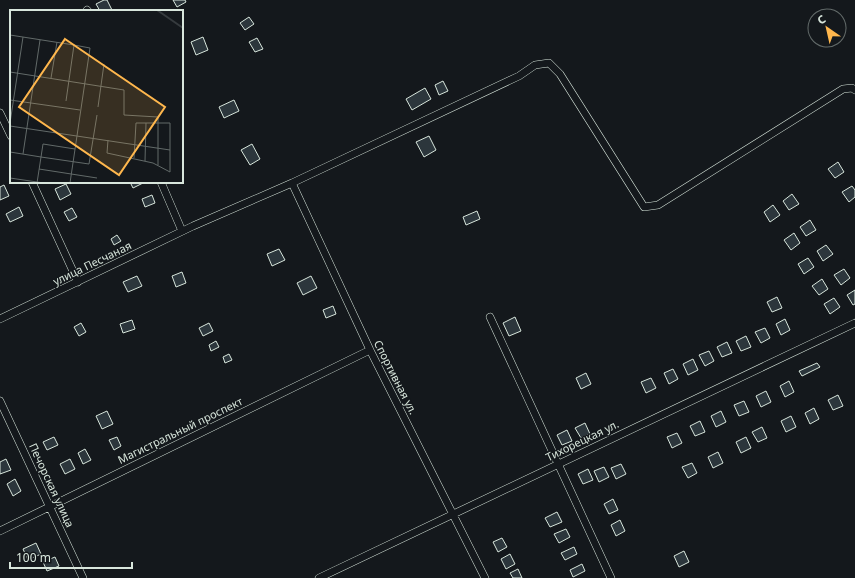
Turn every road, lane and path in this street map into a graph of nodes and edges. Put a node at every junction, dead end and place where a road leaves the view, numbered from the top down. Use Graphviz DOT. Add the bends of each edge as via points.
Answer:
graph roads {
  1 [pos="855,90"];
  2 [pos="0,113"];
  3 [pos="10,134"];
  4 [pos="32,183"];
  5 [pos="161,183"];
  6 [pos="292,183"];
  7 [pos="182,232"];
  8 [pos="78,282"];
  9 [pos="490,317"];
  10 [pos="0,319"];
  11 [pos="855,323"];
  12 [pos="370,350"];
  13 [pos="0,401"];
  14 [pos="558,464"];
  15 [pos="50,506"];
  16 [pos="453,514"];
  17 [pos="0,531"];
  18 [pos="83,578"];
  19 [pos="320,578"];
  20 [pos="486,578"];
  21 [pos="611,578"];
  1 -- 6 [label="street, улица Песчаная" via="843,89 658,205 644,207 560,74 549,63 535,65 519,76"];
  2 -- 3 [label="street"];
  4 -- 8 [label="street"];
  5 -- 7 [label="street"];
  6 -- 7 [label="street, улица Песчаная"];
  6 -- 12 [label="street, Спортивная ул."];
  7 -- 8 [label="street, улица Песчаная"];
  8 -- 10 [label="street, улица Песчаная"];
  9 -- 14 [label="street"];
  11 -- 14 [label="street, Тихорецкая ул."];
  12 -- 15 [label="street, Магистральный проспект"];
  12 -- 16 [label="street, Спортивная ул."];
  13 -- 15 [label="street, Печорская улица"];
  14 -- 16 [label="street, Тихорецкая ул."];
  14 -- 21 [label="street"];
  15 -- 17 [label="street, Магистральный проспект"];
  15 -- 18 [label="street, Печорская улица"];
  16 -- 19 [label="street, Тихорецкая ул."];
  16 -- 20 [label="street, Спортивная ул."];
}
